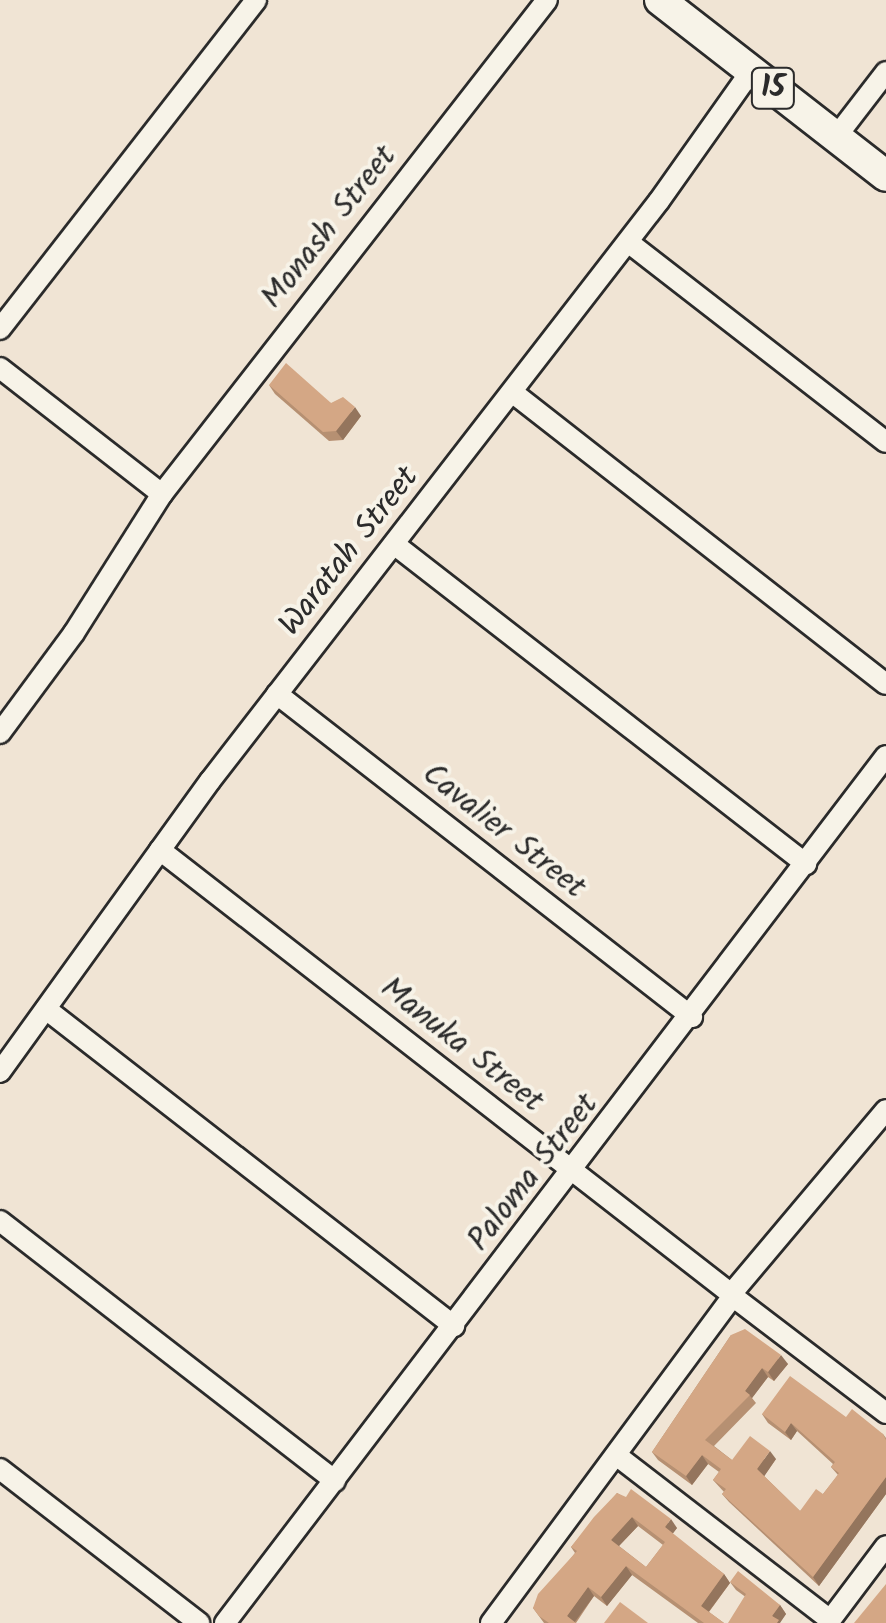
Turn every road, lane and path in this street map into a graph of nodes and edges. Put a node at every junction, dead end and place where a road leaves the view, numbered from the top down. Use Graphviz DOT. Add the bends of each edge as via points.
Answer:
graph roads {
  1 [pos="256,0"];
  2 [pos="546,0"];
  3 [pos="660,0"];
  4 [pos="751,71"];
  5 [pos="886,72"];
  6 [pos="836,137"];
  7 [pos="886,176"];
  8 [pos="628,242"];
  9 [pos="0,328"];
  10 [pos="0,368"];
  11 [pos="512,392"];
  12 [pos="886,442"];
  13 [pos="162,494"];
  14 [pos="394,544"];
  15 [pos="886,684"];
  16 [pos="277,694"];
  17 [pos="0,733"];
  18 [pos="886,756"];
  19 [pos="160,850"];
  20 [pos="806,864"];
  21 [pos="46,1009"];
  22 [pos="692,1017"];
  23 [pos="0,1072"];
  24 [pos="886,1110"];
  25 [pos="574,1171"];
  26 [pos="0,1221"];
  27 [pos="733,1295"];
  28 [pos="454,1326"];
  29 [pos="886,1413"];
  30 [pos="616,1455"];
  31 [pos="0,1469"];
  32 [pos="334,1481"];
  33 [pos="886,1546"];
  34 [pos="500,1620"];
  35 [pos="829,1622"];
  36 [pos="199,1623"];
  37 [pos="225,1623"];
  1 -- 9 [label="street"];
  2 -- 13 [label="street, Monash Street"];
  3 -- 4 [label="highway, 15"];
  4 -- 6 [label="highway, 15"];
  4 -- 8 [label="street, Waratah Street"];
  5 -- 6 [label="street"];
  6 -- 7 [label="highway, 15"];
  8 -- 11 [label="street, Waratah Street"];
  8 -- 12 [label="street"];
  10 -- 13 [label="street"];
  11 -- 14 [label="street, Waratah Street"];
  11 -- 15 [label="street"];
  13 -- 17 [label="street, Monash Street" via="74,633"];
  14 -- 16 [label="street, Waratah Street"];
  14 -- 20 [label="street"];
  16 -- 19 [label="street, Waratah Street"];
  16 -- 22 [label="street, Cavalier Street"];
  18 -- 20 [label="street, Paloma Street"];
  19 -- 21 [label="street, Waratah Street"];
  19 -- 25 [label="street, Manuka Street"];
  20 -- 22 [label="street, Paloma Street"];
  21 -- 23 [label="street, Waratah Street"];
  21 -- 28 [label="street"];
  22 -- 25 [label="street, Paloma Street"];
  24 -- 27 [label="street"];
  25 -- 27 [label="street, Manuka Street"];
  25 -- 28 [label="street, Paloma Street"];
  26 -- 32 [label="street"];
  27 -- 29 [label="street, Manuka Street"];
  27 -- 30 [label="street"];
  28 -- 32 [label="street, Paloma Street"];
  30 -- 34 [label="street"];
  30 -- 35 [label="street"];
  31 -- 36 [label="street"];
  32 -- 37 [label="street, Paloma Street"];
  33 -- 35 [label="street"];
}
